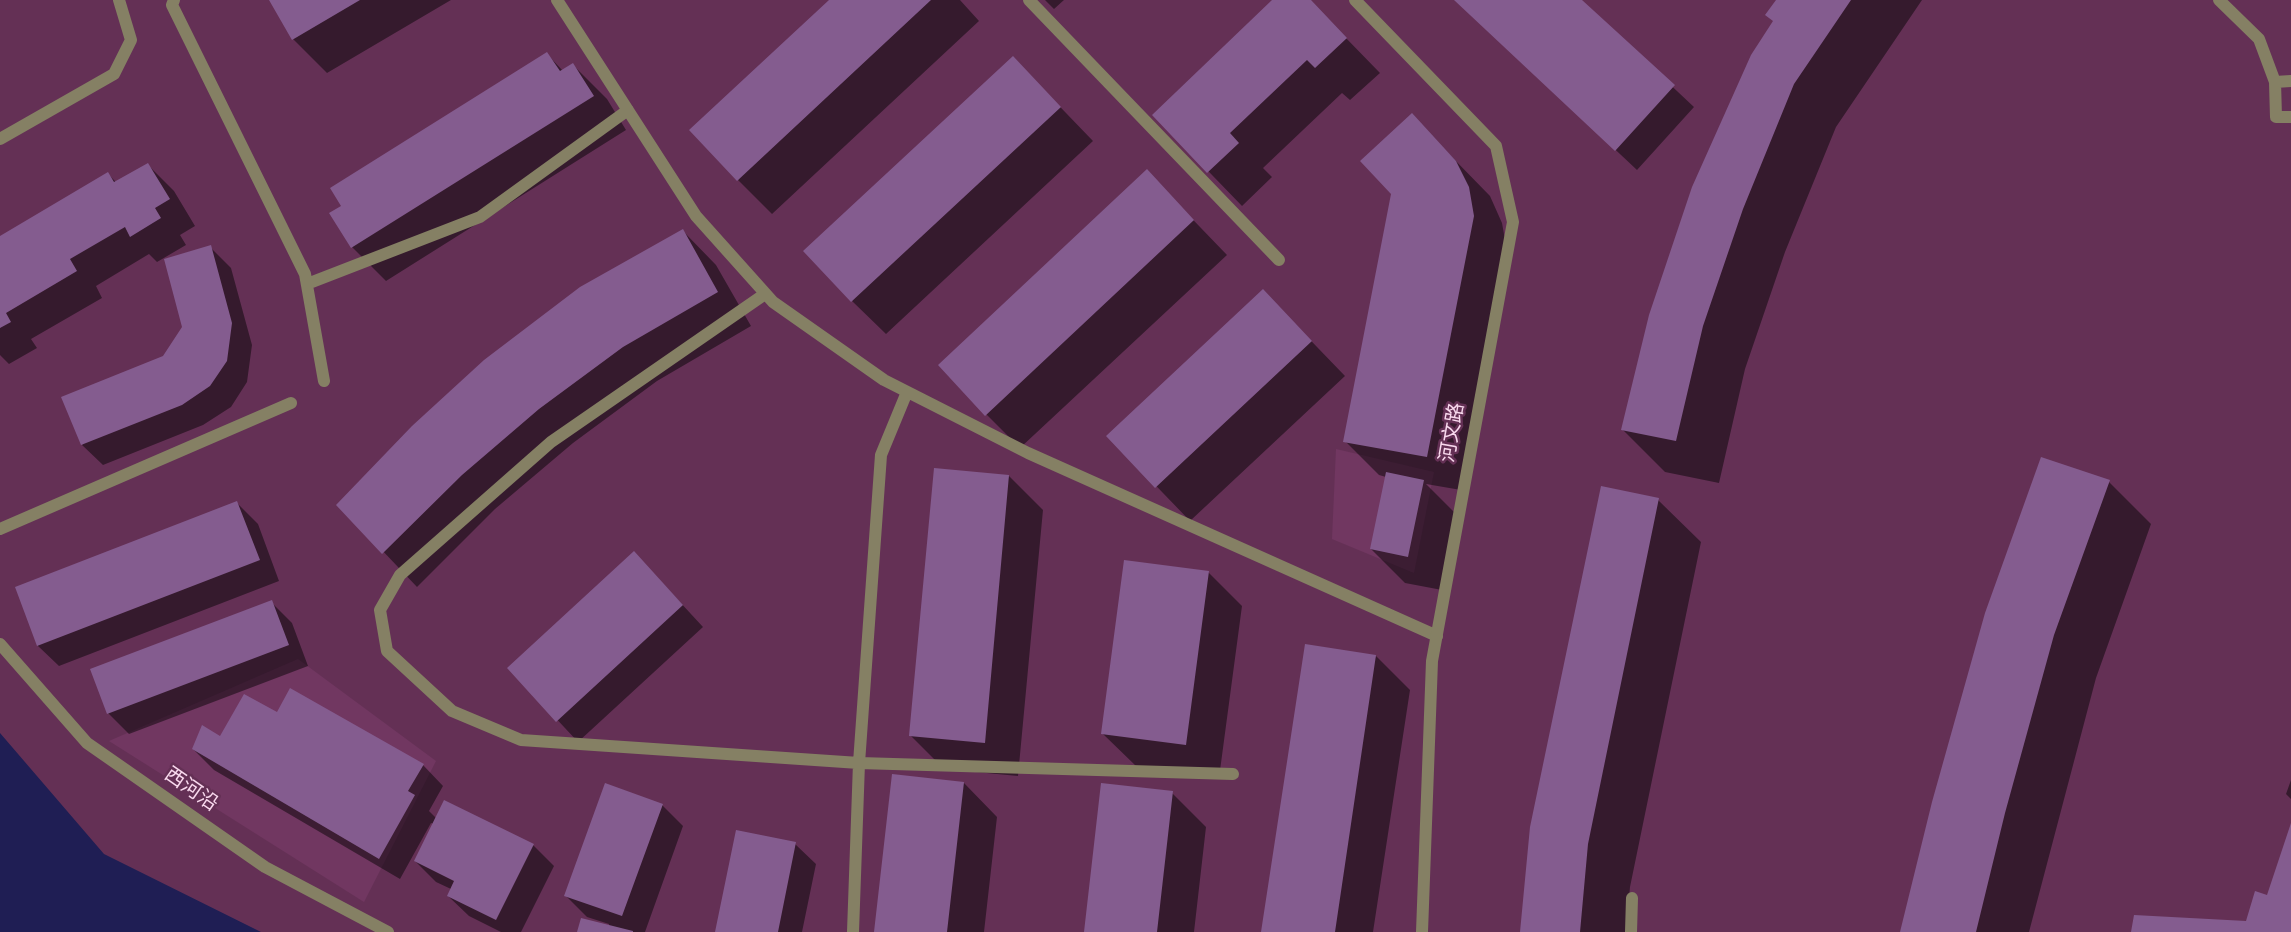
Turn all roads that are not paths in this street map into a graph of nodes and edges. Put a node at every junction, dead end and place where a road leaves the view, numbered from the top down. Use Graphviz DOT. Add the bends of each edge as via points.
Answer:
graph roads {
  1 [pos="119,0"];
  2 [pos="174,0"];
  3 [pos="557,0"];
  4 [pos="1029,0"];
  5 [pos="1355,0"];
  6 [pos="2219,0"];
  7 [pos="2291,81"];
  8 [pos="2275,82"];
  9 [pos="628,110"];
  10 [pos="2291,117"];
  11 [pos="0,139"];
  12 [pos="1279,260"];
  13 [pos="307,284"];
  14 [pos="765,294"];
  15 [pos="324,381"];
  16 [pos="907,392"];
  17 [pos="291,403"];
  18 [pos="0,529"];
  19 [pos="1437,636"];
  20 [pos="0,644"];
  21 [pos="859,764"];
  22 [pos="1233,774"];
  23 [pos="1632,898"];
  24 [pos="388,932"];
  25 [pos="853,932"];
  26 [pos="1422,932"];
  27 [pos="1631,932"];
  1 -- 11 [label="street" via="130,40 114,74"];
  2 -- 13 [label="street" via="172,5"];
  3 -- 9 [label="street"];
  4 -- 12 [label="street"];
  5 -- 19 [label="street, 河文路" via="1496,146 1513,222"];
  6 -- 8 [label="street" via="2259,39"];
  7 -- 8 [label="street"];
  8 -- 10 [label="street" via="2276,117"];
  9 -- 13 [label="street" via="480,217"];
  9 -- 14 [label="street" via="696,216"];
  13 -- 15 [label="street"];
  14 -- 16 [label="street" via="884,380"];
  14 -- 21 [label="street" via="551,442 400,574 381,610 387,651 452,711 521,740"];
  16 -- 19 [label="street" via="1028,453"];
  16 -- 21 [label="street" via="881,455"];
  17 -- 18 [label="street"];
  19 -- 26 [label="street, 河文路" via="1432,661"];
  20 -- 24 [label="street, 西河沿" via="87,743 265,867"];
  21 -- 22 [label="street"];
  21 -- 25 [label="street"];
  23 -- 27 [label="street"];
}
